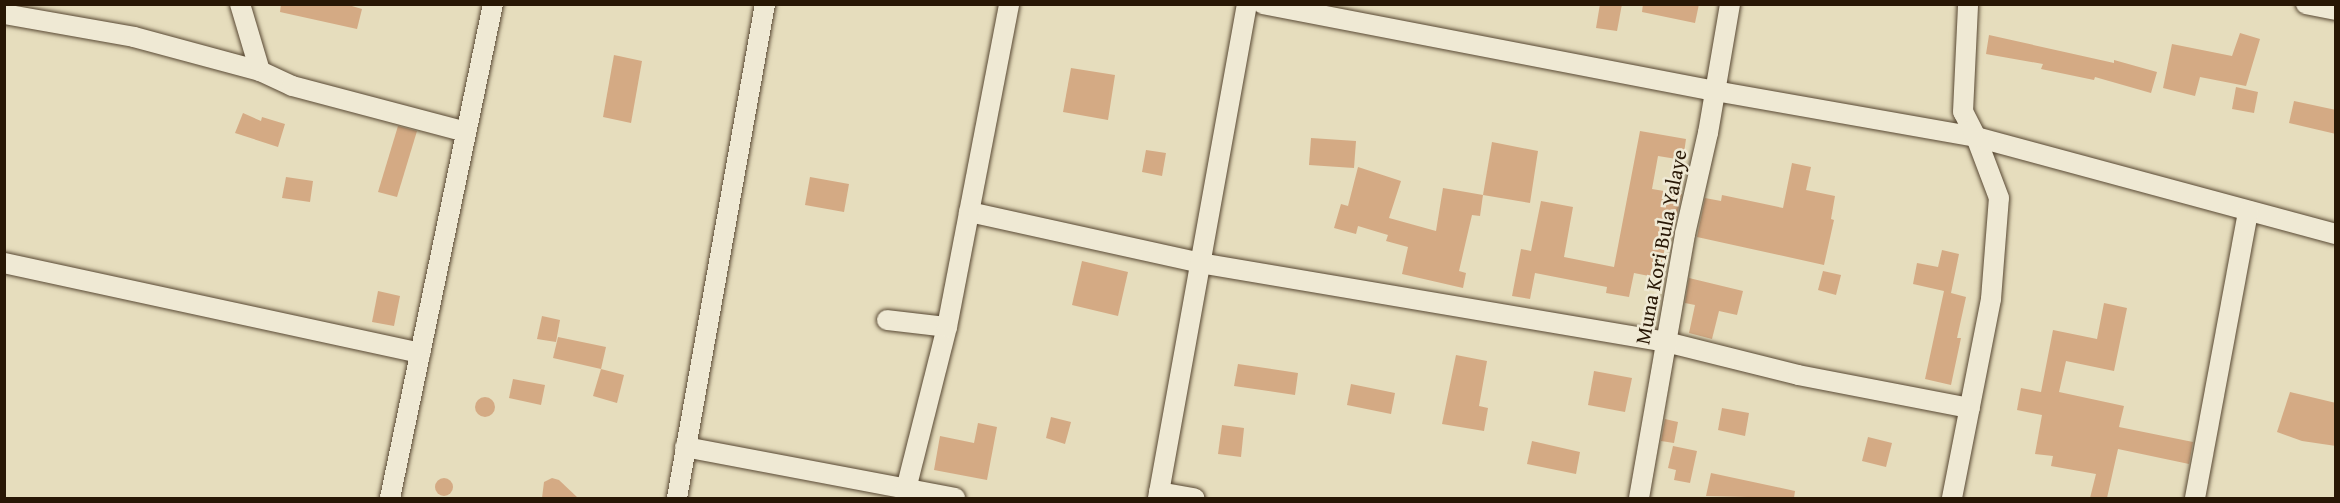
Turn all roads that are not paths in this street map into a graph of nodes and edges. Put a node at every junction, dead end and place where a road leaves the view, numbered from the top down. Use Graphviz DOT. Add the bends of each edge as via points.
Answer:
graph roads {
  1 [pos="240,4"];
  2 [pos="493,4"];
  3 [pos="765,4"];
  4 [pos="1009,4"];
  5 [pos="1247,4"];
  6 [pos="1263,4"];
  7 [pos="1730,4"];
  8 [pos="1968,4"];
  9 [pos="2306,4"];
  10 [pos="2336,10"];
  11 [pos="4,14"];
  12 [pos="260,71"];
  13 [pos="1715,91"];
  14 [pos="466,132"];
  15 [pos="1976,137"];
  16 [pos="2248,211"];
  17 [pos="969,212"];
  18 [pos="2336,234"];
  19 [pos="4,262"];
  20 [pos="1200,263"];
  21 [pos="887,320"];
  22 [pos="947,327"];
  23 [pos="1666,342"];
  24 [pos="420,353"];
  25 [pos="1970,408"];
  26 [pos="686,447"];
  27 [pos="906,489"];
  28 [pos="1158,495"];
  29 [pos="390,498"];
  30 [pos="677,498"];
  31 [pos="955,498"];
  32 [pos="1194,498"];
  33 [pos="1639,498"];
  34 [pos="1952,498"];
  35 [pos="2195,498"];
  1 -- 12 [label="street"];
  2 -- 14 [label="street"];
  3 -- 26 [label="street"];
  4 -- 17 [label="street"];
  5 -- 20 [label="street"];
  6 -- 13 [label="street"];
  7 -- 13 [label="street, Muna Kori Bula Yalaye"];
  8 -- 15 [label="street" via="1963,112"];
  9 -- 10 [label="street"];
  11 -- 12 [label="street" via="134,37"];
  12 -- 14 [label="street" via="292,86"];
  13 -- 15 [label="street"];
  13 -- 23 [label="street, Muna Kori Bula Yalaye"];
  14 -- 24 [label="street"];
  15 -- 16 [label="street"];
  15 -- 25 [label="street" via="1999,198 1991,298"];
  16 -- 18 [label="street"];
  16 -- 35 [label="street"];
  17 -- 20 [label="street"];
  17 -- 22 [label="street"];
  19 -- 24 [label="street"];
  20 -- 23 [label="street"];
  20 -- 28 [label="street"];
  21 -- 22 [label="street"];
  22 -- 27 [label="street"];
  23 -- 25 [label="street" via="1798,375"];
  23 -- 33 [label="street, Muna Kori Bula Yalaye"];
  24 -- 29 [label="street"];
  25 -- 34 [label="street"];
  26 -- 27 [label="street"];
  26 -- 30 [label="street"];
  27 -- 31 [label="street"];
  28 -- 32 [label="street"];
}
